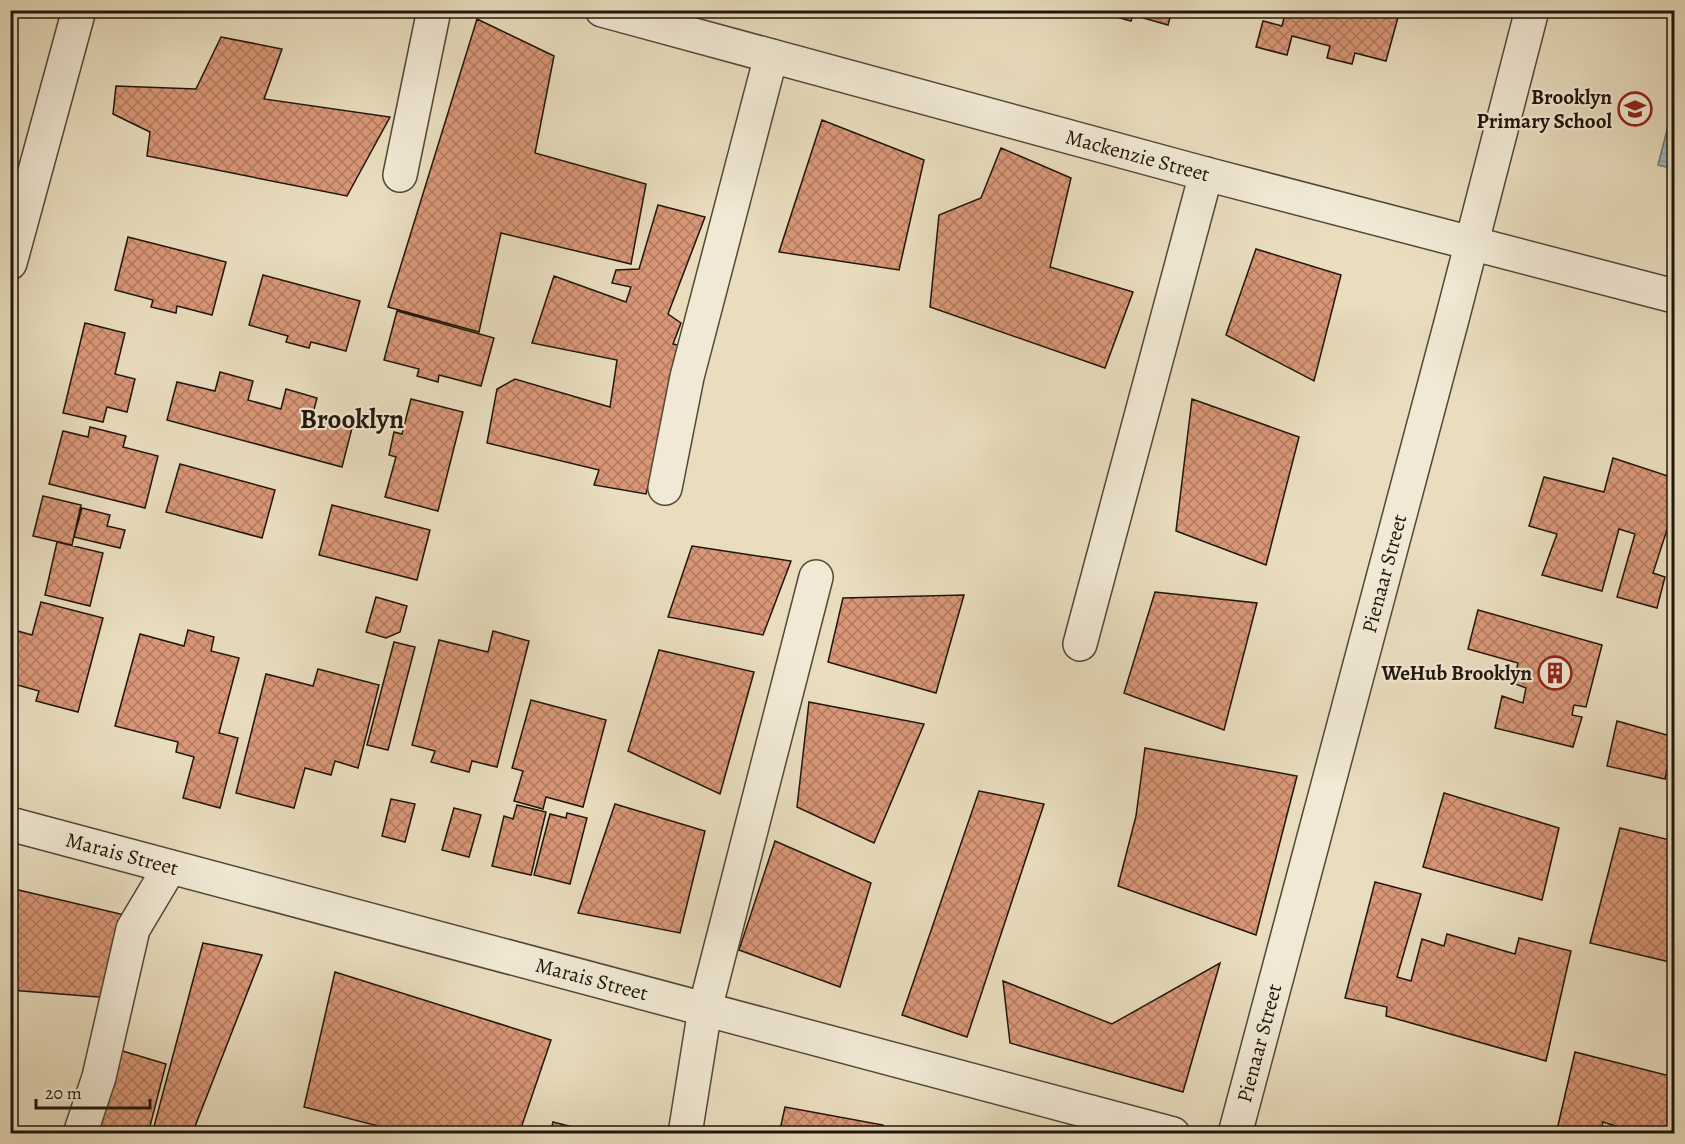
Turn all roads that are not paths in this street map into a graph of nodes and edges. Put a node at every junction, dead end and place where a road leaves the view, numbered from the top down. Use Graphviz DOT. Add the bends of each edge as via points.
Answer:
graph roads {
  1 [pos="79,10"];
  2 [pos="434,10"];
  3 [pos="602,10"];
  4 [pos="1532,10"];
  5 [pos="771,56"];
  6 [pos="1206,174"];
  7 [pos="400,175"];
  8 [pos="1471,243"];
  9 [pos="10,263"];
  10 [pos="1674,296"];
  11 [pos="664,488"];
  12 [pos="816,577"];
  13 [pos="1080,644"];
  14 [pos="10,824"];
  15 [pos="170,867"];
  16 [pos="705,1009"];
  17 [pos="80,1134"];
  18 [pos="685,1134"];
  19 [pos="1173,1134"];
  20 [pos="1234,1134"];
  1 -- 9 [label="street"];
  2 -- 7 [label="street"];
  3 -- 5 [label="street, Mackenzie Street"];
  4 -- 8 [label="street, Pienaar Street"];
  5 -- 6 [label="street, Mackenzie Street"];
  5 -- 11 [label="street" via="687,377"];
  6 -- 8 [label="street, Mackenzie Street"];
  6 -- 13 [label="street"];
  8 -- 10 [label="street, Mackenzie Street"];
  8 -- 20 [label="street, Pienaar Street"];
  12 -- 16 [label="street"];
  14 -- 15 [label="street, Marais Street"];
  15 -- 16 [label="street, Marais Street"];
  15 -- 17 [label="street" via="133,929 99,1077"];
  16 -- 18 [label="street"];
  16 -- 19 [label="street, Marais Street"];
}
